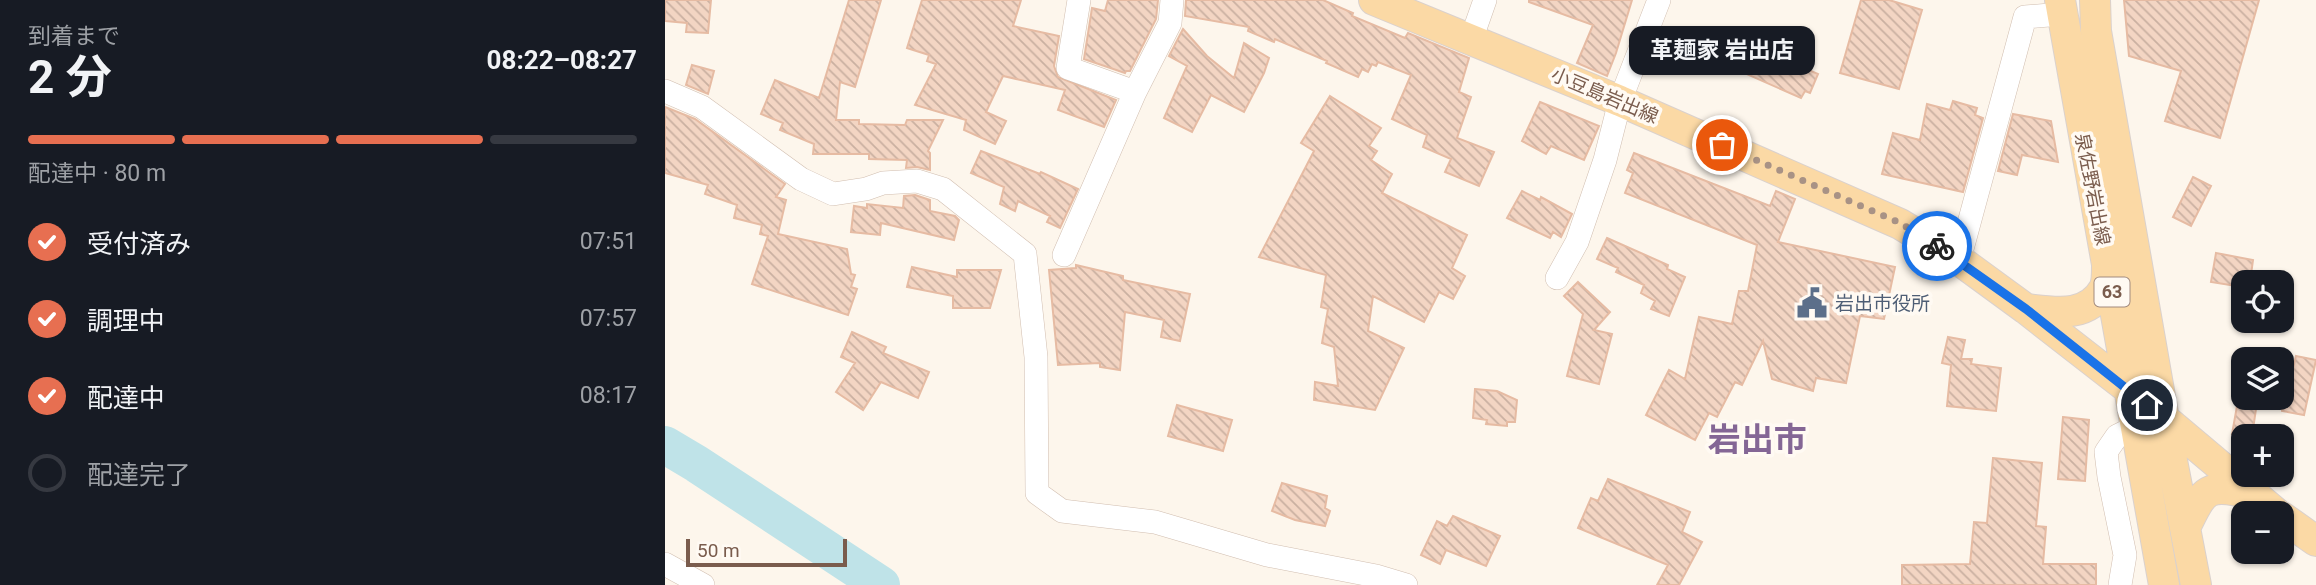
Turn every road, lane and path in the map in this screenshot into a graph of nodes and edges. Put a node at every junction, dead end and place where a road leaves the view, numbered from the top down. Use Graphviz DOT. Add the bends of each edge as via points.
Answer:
graph roads {
  1 [pos="1079,0"];
  2 [pos="1172,0"];
  3 [pos="1374,0"];
  4 [pos="1485,0"];
  5 [pos="1659,0"];
  6 [pos="2095,0"];
  7 [pos="2060,7"];
  8 [pos="1471,40"];
  9 [pos="665,91"];
  10 [pos="1135,92"];
  11 [pos="1620,101"];
  12 [pos="1064,254"];
  13 [pos="1959,260"];
  14 [pos="2107,266"];
  15 [pos="1557,278"];
  16 [pos="2026,309"];
  17 [pos="2130,390"];
  18 [pos="2150,423"];
  19 [pos="2252,494"];
  20 [pos="2261,501"];
  21 [pos="2294,525"];
  22 [pos="2185,528"];
  23 [pos="2316,541"];
  24 [pos="665,564"];
  25 [pos="702,585"];
  26 [pos="1406,585"];
  27 [pos="2120,585"];
  28 [pos="2164,585"];
  29 [pos="2196,585"];
  1 -- 10 [label="street" via="1068,68"];
  2 -- 10 [label="street" via="1170,23"];
  3 -- 8 [label="main road, 小豆島岩出線"];
  4 -- 8 [label="street"];
  5 -- 11 [label="street"];
  6 -- 18 [label="main road, 泉佐野岩出線 / 63"];
  7 -- 13 [label="street" via="2025,17"];
  7 -- 14 [label="main road, 泉佐野岩出線 / 63"];
  8 -- 11 [label="main road, 小豆島岩出線"];
  9 -- 26 [label="street" via="702,107 801,179 833,194 917,181 943,189 1025,254 1036,357 1037,494 1062,511 1155,522 1268,555"];
  10 -- 12 [label="street"];
  11 -- 13 [label="main road, 小豆島岩出線" via="1900,223"];
  11 -- 15 [label="street" via="1577,242"];
  13 -- 16 [label="main road, 小豆島岩出線"];
  14 -- 16 [label="main road" via="2105,288 2090,303 2067,313"];
  14 -- 17 [label="main road, 泉佐野岩出線 / 63"];
  16 -- 17 [label="main road, 小豆島岩出線"];
  17 -- 18 [label="main road, 小豆島岩出線"];
  18 -- 19 [label="main road, 小豆島岩出線"];
  18 -- 22 [label="main road, 泉佐野岩出線 / 63"];
  18 -- 27 [label="street" via="2117,436 2106,452 2125,555"];
  18 -- 28 [label="main road, 泉佐野岩出線 / 63"];
  19 -- 20 [label="main road, 小豆島岩出線"];
  19 -- 22 [label="main road" via="2229,488 2210,490 2198,501"];
  21 -- 23 [label="main road"];
  22 -- 29 [label="main road, 泉佐野岩出線 / 63"];
  24 -- 25 [label="street"];
}
